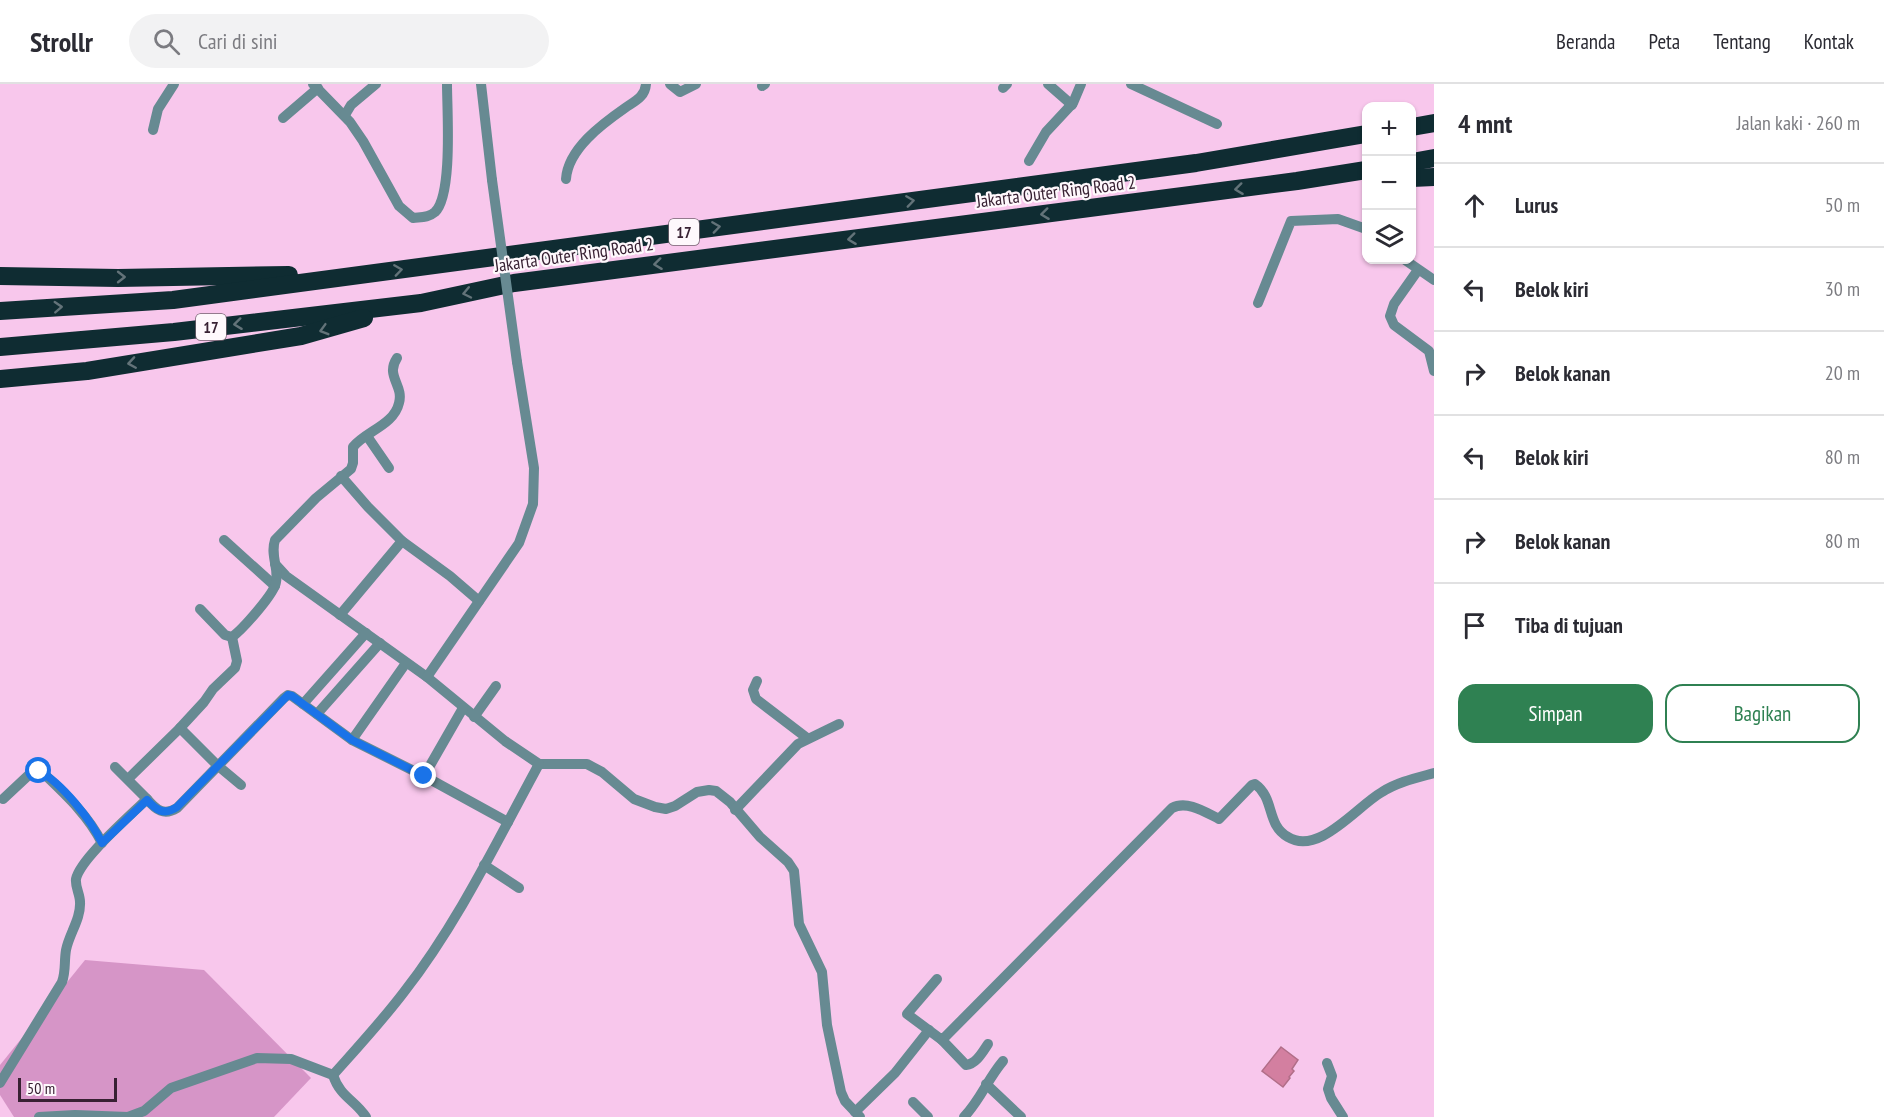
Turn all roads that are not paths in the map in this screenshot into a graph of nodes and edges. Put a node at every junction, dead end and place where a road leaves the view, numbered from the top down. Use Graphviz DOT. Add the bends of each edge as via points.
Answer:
graph roads {
  1 [pos="174,84"];
  2 [pos="376,84"];
  3 [pos="447,84"];
  4 [pos="481,84"];
  5 [pos="647,84"];
  6 [pos="670,84"];
  7 [pos="696,84"];
  8 [pos="1048,84"];
  9 [pos="1081,84"];
  10 [pos="1137,85"];
  11 [pos="316,86"];
  12 [pos="1072,105"];
  13 [pos="345,116"];
  14 [pos="282,118"];
  15 [pos="1434,123"];
  16 [pos="1217,124"];
  17 [pos="1416,126"];
  18 [pos="153,130"];
  19 [pos="1362,135"];
  20 [pos="1434,158"];
  21 [pos="1029,161"];
  22 [pos="1416,161"];
  23 [pos="1362,171"];
  24 [pos="1434,177"];
  25 [pos="1416,178"];
  26 [pos="566,179"];
  27 [pos="1362,180"];
  28 [pos="1297,181"];
  29 [pos="1362,228"];
  30 [pos="1410,264"];
  31 [pos="1418,270"];
  32 [pos="371,273"];
  33 [pos="0,276"];
  34 [pos="1434,280"];
  35 [pos="421,303"];
  36 [pos="1258,303"];
  37 [pos="0,311"];
  38 [pos="0,347"];
  39 [pos="397,358"];
  40 [pos="1434,371"];
  41 [pos="0,379"];
  42 [pos="367,436"];
  43 [pos="389,468"];
  44 [pos="341,476"];
  45 [pos="224,540"];
  46 [pos="402,541"];
  47 [pos="275,564"];
  48 [pos="275,586"];
  49 [pos="479,602"];
  50 [pos="200,609"];
  51 [pos="340,615"];
  52 [pos="366,633"];
  53 [pos="232,637"];
  54 [pos="380,643"];
  55 [pos="406,663"];
  56 [pos="427,677"];
  57 [pos="757,681"];
  58 [pos="496,686"];
  59 [pos="303,704"];
  60 [pos="463,708"];
  61 [pos="317,714"];
  62 [pos="474,717"];
  63 [pos="839,724"];
  64 [pos="180,728"];
  65 [pos="807,738"];
  66 [pos="352,740"];
  67 [pos="539,764"];
  68 [pos="217,765"];
  69 [pos="115,767"];
  70 [pos="1434,773"];
  71 [pos="424,776"];
  72 [pos="128,779"];
  73 [pos="241,785"];
  74 [pos="3,799"];
  75 [pos="147,800"];
  76 [pos="735,810"];
  77 [pos="508,822"];
  78 [pos="102,843"];
  79 [pos="484,865"];
  80 [pos="519,888"];
  81 [pos="937,979"];
  82 [pos="929,1030"];
  83 [pos="942,1040"];
  84 [pos="988,1044"];
  85 [pos="1002,1061"];
  86 [pos="1327,1063"];
  87 [pos="333,1076"];
  88 [pos="0,1083"];
  89 [pos="986,1084"];
  90 [pos="913,1102"];
  91 [pos="858,1115"];
  92 [pos="39,1117"];
  93 [pos="366,1117"];
  94 [pos="928,1117"];
  95 [pos="964,1117"];
  96 [pos="1021,1117"];
  97 [pos="1343,1117"];
  1 -- 18 [label="street" via="158,109"];
  2 -- 13 [label="street" via="351,105"];
  3 -- 13 [label="street" via="448,166 442,198 437,210 428,217 413,218 399,206"];
  4 -- 49 [label="street, bridge" via="534,468 533,504 519,543"];
  5 -- 26 [label="street" via="641,98 579,147 571,158"];
  6 -- 7 [label="street" via="680,92"];
  8 -- 12 [label="street"];
  9 -- 12 [label="street"];
  10 -- 16 [label="street"];
  11 -- 13 [label="street"];
  11 -- 14 [label="street"];
  12 -- 21 [label="street" via="1046,132"];
  15 -- 17 [label="highway"];
  32 -- 19 [label="highway, Jakarta Outer Ring Road 2 / 17, one-way" via="1185,165"];
  20 -- 22 [label="highway"];
  23 -- 28 [label="highway, Jakarta Outer Ring Road 2 / 17"];
  24 -- 25 [label="highway"];
  27 -- 28 [label="highway"];
  28 -- 35 [label="highway, Jakarta Outer Ring Road 2 / 17, one-way" via="526,281"];
  29 -- 36 [label="street" via="1338,219 1291,221"];
  30 -- 31 [label="street"];
  31 -- 34 [label="street"];
  31 -- 40 [label="street" via="1390,316 1394,325 1429,351"];
  33 -- 32 [label="highway, one-way"];
  37 -- 32 [label="highway, Jakarta Outer Ring Road 2 / 17, one-way" via="173,300"];
  35 -- 38 [label="highway, Jakarta Outer Ring Road 2 / 17, one-way" via="174,332"];
  35 -- 41 [label="highway, one-way" via="302,336 87,371"];
  39 -- 42 [label="street" via="392,372 400,394 395,413"];
  42 -- 43 [label="street"];
  42 -- 44 [label="street" via="353,447 351,469"];
  44 -- 46 [label="street"];
  44 -- 47 [label="street" via="275,540"];
  45 -- 48 [label="street"];
  46 -- 49 [label="street"];
  46 -- 51 [label="street"];
  47 -- 48 [label="street"];
  47 -- 51 [label="street"];
  48 -- 53 [label="street"];
  49 -- 56 [label="street"];
  50 -- 53 [label="street" via="225,635"];
  51 -- 52 [label="street"];
  52 -- 54 [label="street"];
  52 -- 59 [label="street"];
  53 -- 64 [label="street" via="235,668"];
  54 -- 55 [label="street"];
  54 -- 61 [label="street"];
  55 -- 56 [label="street"];
  55 -- 66 [label="street"];
  56 -- 60 [label="street"];
  57 -- 65 [label="street" via="753,690 756,699"];
  58 -- 62 [label="street"];
  59 -- 61 [label="street"];
  59 -- 68 [label="street" via="288,695"];
  60 -- 62 [label="street"];
  60 -- 71 [label="street"];
  61 -- 66 [label="street"];
  62 -- 67 [label="street"];
  63 -- 65 [label="street"];
  64 -- 68 [label="street"];
  64 -- 72 [label="street"];
  65 -- 76 [label="street"];
  66 -- 71 [label="street"];
  67 -- 76 [label="street" via="587,764 634,799 655,807 666,809 697,792 709,790 723,795"];
  67 -- 77 [label="street"];
  68 -- 73 [label="street"];
  68 -- 75 [label="street" via="174,810 157,810"];
  69 -- 72 [label="street"];
  70 -- 83 [label="street" via="1390,787 1332,831 1309,841 1290,839 1282,833 1273,821 1267,796 1255,784 1219,819 1178,804"];
  71 -- 77 [label="street"];
  72 -- 75 [label="street"];
  74 -- 78 [label="street" via="33,771 42,772 93,825"];
  75 -- 78 [label="street"];
  76 -- 91 [label="street" via="794,871 799,924 822,972 827,1025 841,1092"];
  77 -- 79 [label="street"];
  78 -- 88 [label="street" via="76,879 80,908 66,951 62,982"];
  79 -- 80 [label="street"];
  79 -- 87 [label="street" via="404,992"];
  81 -- 82 [label="street" via="908,1014"];
  82 -- 83 [label="street"];
  82 -- 91 [label="street"];
  83 -- 84 [label="street" via="966,1065 975,1062"];
  85 -- 89 [label="street"];
  86 -- 97 [label="street" via="1332,1076 1328,1089"];
  87 -- 92 [label="street" via="291,1059 257,1058 171,1088 144,1111 128,1117"];
  87 -- 93 [label="street" via="338,1089"];
  89 -- 95 [label="street" via="982,1096"];
  89 -- 96 [label="street"];
  90 -- 94 [label="street"];
}
